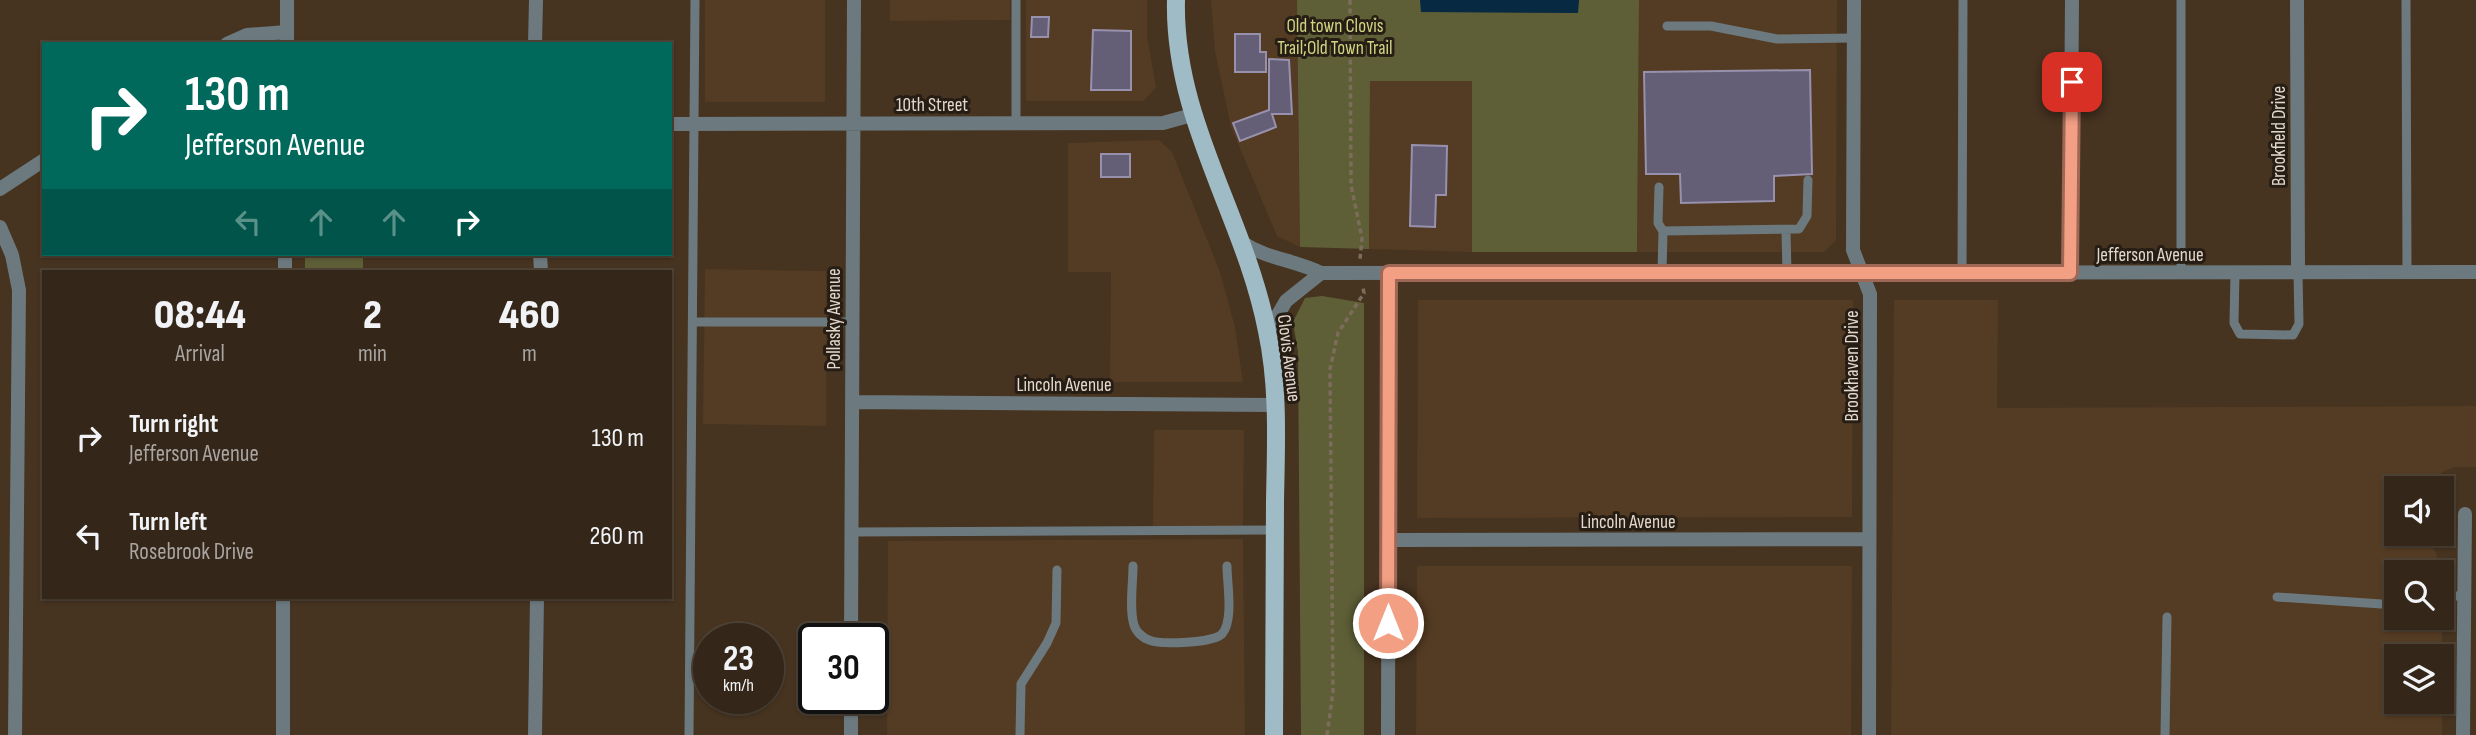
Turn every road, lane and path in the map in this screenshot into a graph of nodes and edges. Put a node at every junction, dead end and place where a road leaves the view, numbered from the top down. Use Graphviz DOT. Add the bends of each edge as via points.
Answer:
graph roads {
  1 [pos="287,0"];
  2 [pos="536,0"];
  3 [pos="695,0"];
  4 [pos="854,0"];
  5 [pos="1016,0"];
  6 [pos="1176,0"];
  7 [pos="1350,0"];
  8 [pos="1854,0"];
  9 [pos="1963,0"];
  10 [pos="2072,0"];
  11 [pos="2181,0"];
  12 [pos="2297,0"];
  13 [pos="2406,0"];
  14 [pos="1667,26"];
  15 [pos="287,38"];
  16 [pos="1854,38"];
  17 [pos="231,42"];
  18 [pos="536,42"];
  19 [pos="1192,115"];
  20 [pos="853,123"];
  21 [pos="1016,123"];
  22 [pos="672,124"];
  23 [pos="695,124"];
  24 [pos="42,161"];
  25 [pos="1808,180"];
  26 [pos="1659,187"];
  27 [pos="0,190"];
  28 [pos="0,227"];
  29 [pos="1663,231"];
  30 [pos="1786,231"];
  31 [pos="1242,243"];
  32 [pos="2476,272"];
  33 [pos="1321,273"];
  34 [pos="1362,273"];
  35 [pos="1389,273"];
  36 [pos="1662,273"];
  37 [pos="2070,273"];
  38 [pos="2235,273"];
  39 [pos="2298,273"];
  40 [pos="2407,273"];
  41 [pos="1787,274"];
  42 [pos="1860,274"];
  43 [pos="1962,274"];
  44 [pos="2180,274"];
  45 [pos="693,322"];
  46 [pos="852,322"];
  47 [pos="1268,332"];
  48 [pos="852,402"];
  49 [pos="1276,405"];
  50 [pos="2465,514"];
  51 [pos="1275,530"];
  52 [pos="852,532"];
  53 [pos="1868,539"];
  54 [pos="1388,540"];
  55 [pos="1133,566"];
  56 [pos="1227,566"];
  57 [pos="1057,570"];
  58 [pos="2454,596"];
  59 [pos="2464,596"];
  60 [pos="2277,597"];
  61 [pos="283,599"];
  62 [pos="537,599"];
  63 [pos="2384,604"];
  64 [pos="2167,617"];
  65 [pos="851,623"];
  66 [pos="851,714"];
  67 [pos="15,735"];
  68 [pos="283,735"];
  69 [pos="535,735"];
  70 [pos="689,735"];
  71 [pos="851,735"];
  72 [pos="1020,735"];
  73 [pos="1274,735"];
  74 [pos="1327,735"];
  75 [pos="1388,735"];
  76 [pos="1869,735"];
  77 [pos="2165,735"];
  78 [pos="2462,735"];
  1 -- 15 [label="street"];
  2 -- 18 [label="street"];
  3 -- 23 [label="lane"];
  4 -- 20 [label="street, Pollasky Avenue"];
  5 -- 21 [label="lane"];
  6 -- 19 [label="main road, Clovis Avenue" via="1181,70"];
  7 -- 34 [label="path" via="1351,185 1362,238"];
  8 -- 16 [label="street, Brookhaven Drive"];
  9 -- 43 [label="lane"];
  10 -- 37 [label="street"];
  11 -- 44 [label="lane"];
  12 -- 39 [label="street, Brookfield Drive"];
  13 -- 40 [label="lane"];
  14 -- 16 [label="lane" via="1712,26 1777,40"];
  15 -- 17 [label="street" via="247,34"];
  16 -- 42 [label="street, Brookhaven Drive" via="1853,250"];
  19 -- 21 [label="street, 10th Street" via="1163,123"];
  19 -- 31 [label="main road, Clovis Avenue"];
  20 -- 21 [label="street, 10th Street"];
  20 -- 23 [label="street, 10th Street"];
  20 -- 46 [label="street, Pollasky Avenue"];
  22 -- 23 [label="street, 10th Street"];
  23 -- 45 [label="lane"];
  24 -- 27 [label="street"];
  25 -- 30 [label="lane" via="1805,222 1799,229"];
  26 -- 29 [label="lane" via="1658,223"];
  28 -- 67 [label="street" via="19,290"];
  29 -- 30 [label="lane"];
  29 -- 36 [label="lane"];
  30 -- 41 [label="lane"];
  31 -- 33 [label="street, Jefferson Avenue" via="1267,257 1303,264"];
  31 -- 47 [label="main road, Clovis Avenue"];
  32 -- 40 [label="street, Jefferson Avenue"];
  33 -- 34 [label="street, Jefferson Avenue"];
  33 -- 47 [label="street" via="1286,301"];
  34 -- 35 [label="street, Jefferson Avenue"];
  34 -- 74 [label="path" via="1364,293 1338,333 1330,369 1333,692"];
  35 -- 36 [label="street, Jefferson Avenue"];
  35 -- 54 [label="street"];
  36 -- 41 [label="street, Jefferson Avenue"];
  37 -- 43 [label="street, Jefferson Avenue"];
  37 -- 44 [label="street, Jefferson Avenue"];
  38 -- 39 [label="street, Jefferson Avenue"];
  38 -- 39 [label="lane" via="2234,323 2240,334 2293,335 2299,324"];
  38 -- 44 [label="street, Jefferson Avenue"];
  39 -- 40 [label="street, Jefferson Avenue"];
  41 -- 42 [label="street, Jefferson Avenue"];
  42 -- 43 [label="street, Jefferson Avenue"];
  42 -- 53 [label="street, Brookhaven Drive" via="1870,294"];
  45 -- 46 [label="lane"];
  45 -- 70 [label="lane"];
  46 -- 48 [label="street, Pollasky Avenue"];
  47 -- 49 [label="main road, Clovis Avenue"];
  48 -- 49 [label="street, Lincoln Avenue"];
  48 -- 52 [label="street, Pollasky Avenue"];
  49 -- 51 [label="main road, Clovis Avenue"];
  50 -- 59 [label="street"];
  51 -- 52 [label="lane"];
  51 -- 73 [label="main road, Clovis Avenue"];
  52 -- 65 [label="street, Pollasky Avenue"];
  53 -- 54 [label="street, Lincoln Avenue"];
  53 -- 76 [label="street, Brookhaven Drive"];
  54 -- 75 [label="street"];
  55 -- 56 [label="lane" via="1134,625 1139,634 1150,641 1180,642 1214,640 1222,634 1227,624"];
  57 -- 72 [label="lane" via="1056,623 1021,684"];
  58 -- 59 [label="lane"];
  59 -- 78 [label="street"];
  60 -- 63 [label="lane"];
  61 -- 68 [label="street"];
  62 -- 69 [label="street"];
  64 -- 77 [label="lane"];
  66 -- 71 [label="street"];
}
